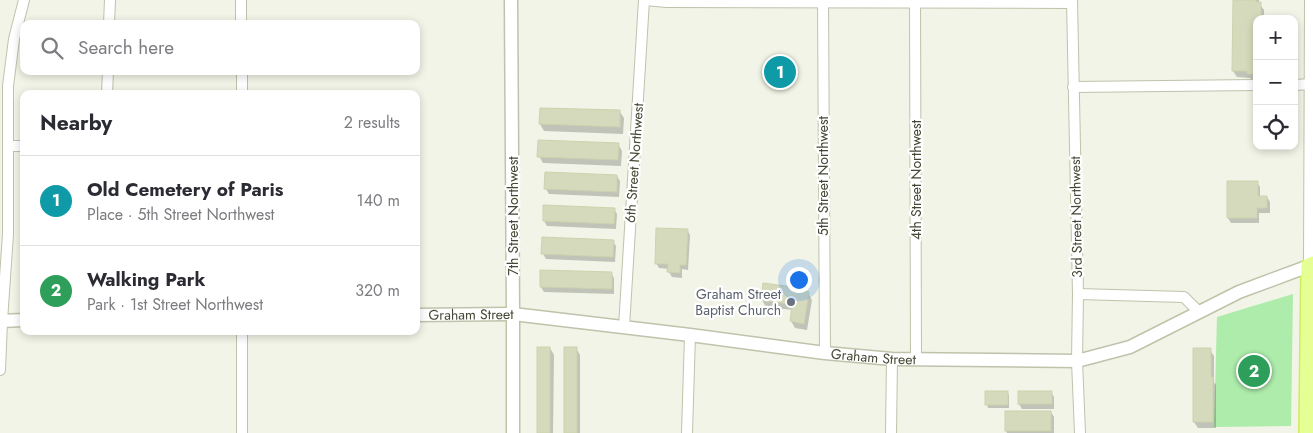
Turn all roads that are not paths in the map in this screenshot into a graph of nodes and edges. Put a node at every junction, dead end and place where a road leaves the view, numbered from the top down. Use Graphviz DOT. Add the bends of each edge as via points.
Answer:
graph roads {
  1 [pos="24,0"];
  2 [pos="110,0"];
  3 [pos="241,0"];
  4 [pos="511,0"];
  5 [pos="644,0"];
  6 [pos="1310,0"];
  7 [pos="822,1"];
  8 [pos="915,1"];
  9 [pos="1072,1"];
  10 [pos="109,20"];
  11 [pos="241,20"];
  12 [pos="108,75"];
  13 [pos="242,75"];
  14 [pos="1311,84"];
  15 [pos="1253,85"];
  16 [pos="1298,85"];
  17 [pos="1073,87"];
  18 [pos="107,90"];
  19 [pos="242,90"];
  20 [pos="8,146"];
  21 [pos="20,146"];
  22 [pos="1311,265"];
  23 [pos="1078,294"];
  24 [pos="1199,312"];
  25 [pos="514,314"];
  26 [pos="420,315"];
  27 [pos="20,320"];
  28 [pos="1,321"];
  29 [pos="624,327"];
  30 [pos="242,335"];
  31 [pos="690,335"];
  32 [pos="825,352"];
  33 [pos="892,359"];
  34 [pos="916,360"];
  35 [pos="1077,361"];
  36 [pos="0,370"];
  37 [pos="242,433"];
  38 [pos="512,433"];
  39 [pos="688,433"];
  40 [pos="891,433"];
  41 [pos="1080,433"];
  42 [pos="1307,433"];
  1 -- 20 [label="street" via="10,67"];
  2 -- 10 [label="street"];
  3 -- 11 [label="street"];
  4 -- 25 [label="street, 7th Street Northwest"];
  5 -- 7 [label="street"];
  5 -- 29 [label="street, 6th Street Northwest"];
  6 -- 14 [label="street"];
  7 -- 8 [label="street"];
  7 -- 32 [label="street, 5th Street Northwest"];
  8 -- 9 [label="street"];
  8 -- 34 [label="street, 4th Street Northwest"];
  9 -- 17 [label="street, 3rd Street Northwest"];
  12 -- 18 [label="street"];
  13 -- 19 [label="street"];
  14 -- 16 [label="street"];
  14 -- 22 [label="street"];
  15 -- 17 [label="street"];
  17 -- 23 [label="street, 3rd Street Northwest"];
  20 -- 21 [label="street"];
  20 -- 28 [label="street" via="8,234"];
  22 -- 24 [label="street, Graham Street" via="1239,292"];
  22 -- 42 [label="main road"];
  23 -- 24 [label="street" via="1184,297"];
  23 -- 35 [label="street, 3rd Street Northwest"];
  24 -- 35 [label="street, Graham Street" via="1130,346"];
  25 -- 26 [label="street, Graham Street"];
  25 -- 29 [label="street, Graham Street"];
  25 -- 38 [label="street, 7th Street Northwest"];
  27 -- 28 [label="street"];
  28 -- 36 [label="street"];
  29 -- 31 [label="street, Graham Street"];
  30 -- 37 [label="street"];
  31 -- 32 [label="street, Graham Street"];
  31 -- 39 [label="street"];
  32 -- 33 [label="street, Graham Street"];
  33 -- 34 [label="street, Graham Street"];
  33 -- 40 [label="street"];
  34 -- 35 [label="street, Graham Street"];
  35 -- 41 [label="street, 3rd Street Northwest"];
}
